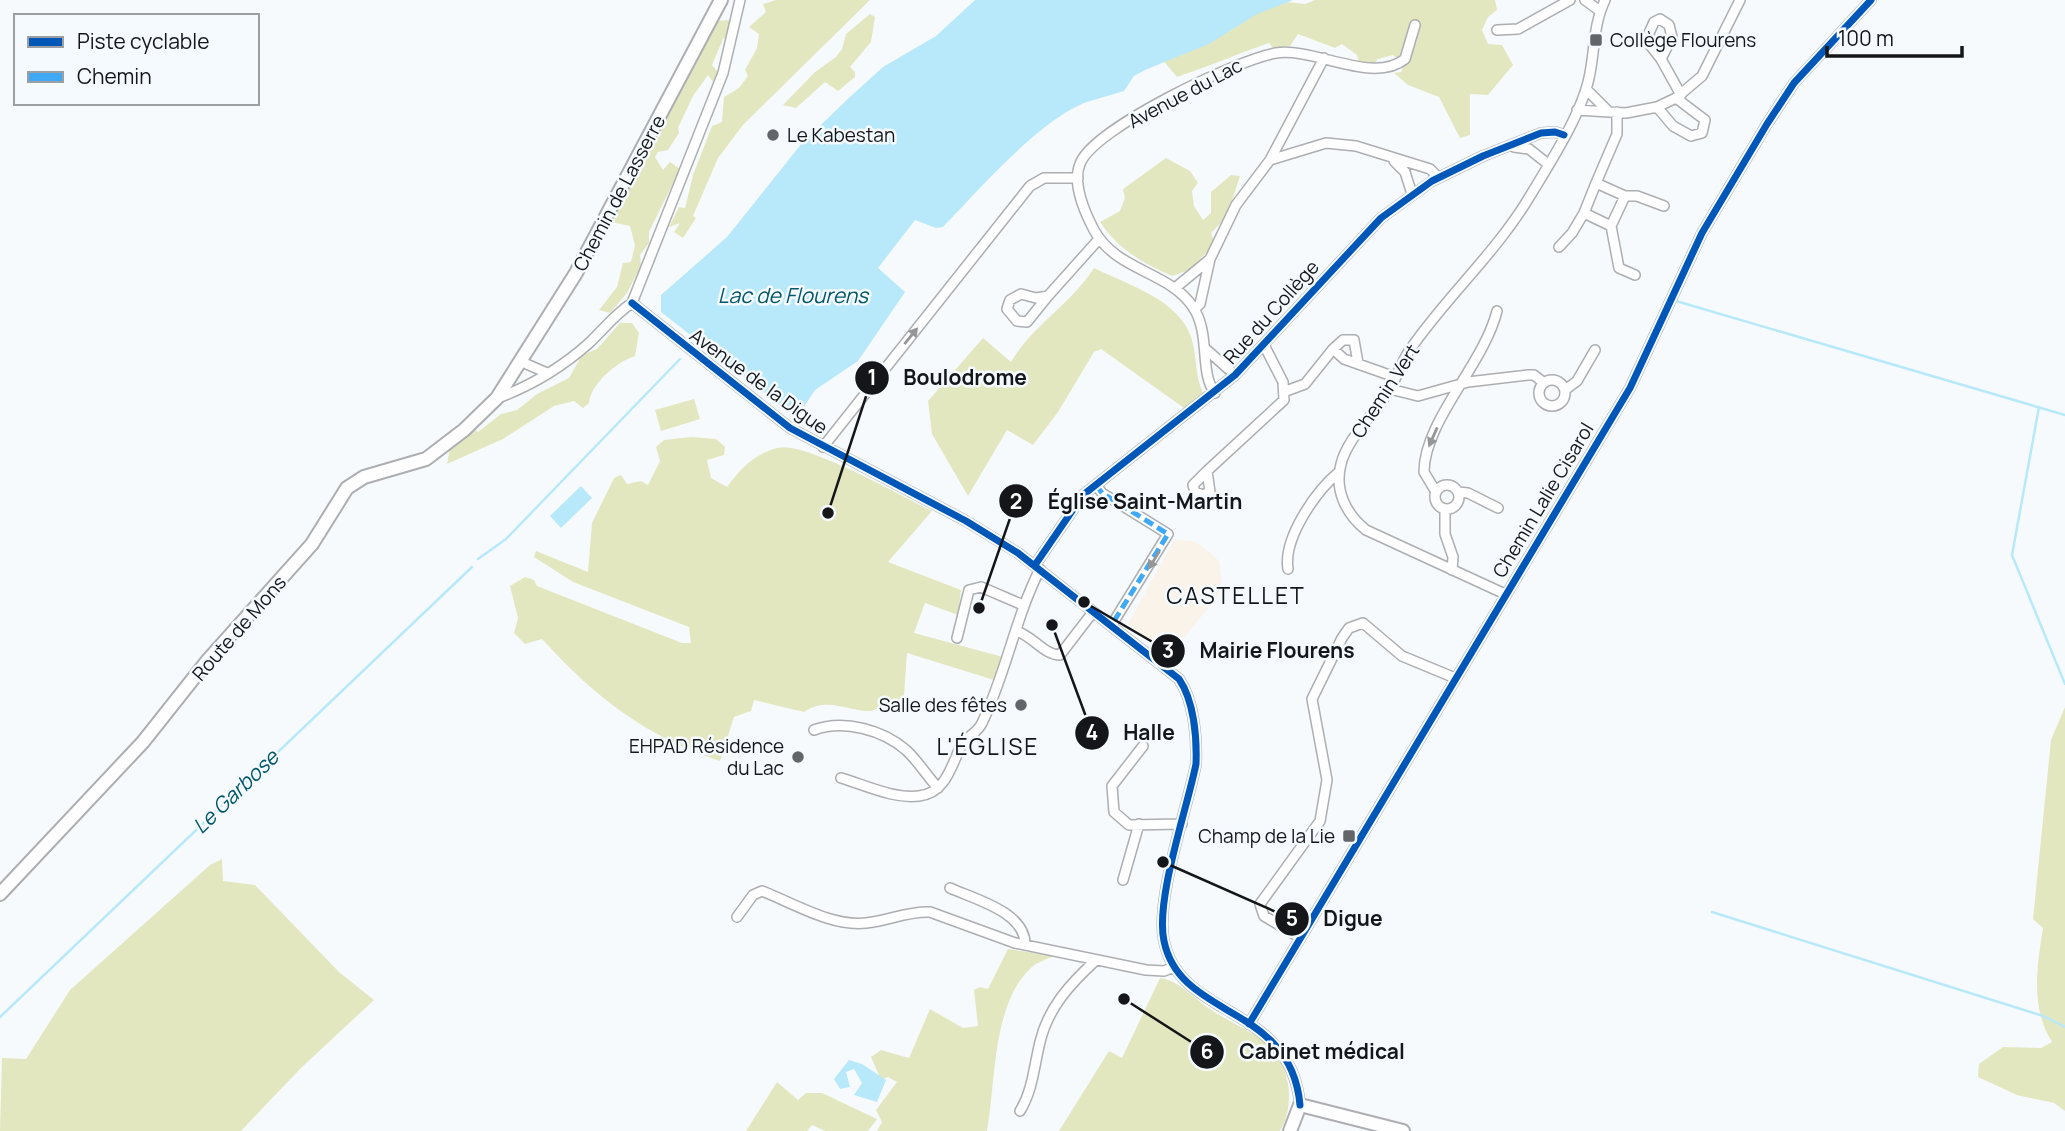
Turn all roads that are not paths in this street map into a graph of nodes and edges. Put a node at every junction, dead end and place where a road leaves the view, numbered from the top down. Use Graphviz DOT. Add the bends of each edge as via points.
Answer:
graph roads {
  1 [pos="721,0"];
  2 [pos="740,0"];
  3 [pos="1570,0"];
  4 [pos="1585,0"];
  5 [pos="1605,0"];
  6 [pos="1740,0"];
  7 [pos="1871,0"];
  8 [pos="1600,11"];
  9 [pos="1415,24"];
  10 [pos="1497,30"];
  11 [pos="1324,58"];
  12 [pos="1661,59"];
  13 [pos="1586,89"];
  14 [pos="1678,96"];
  15 [pos="1657,107"];
  16 [pos="1577,110"];
  17 [pos="1612,111"];
  18 [pos="1564,135"];
  19 [pos="1512,147"];
  20 [pos="1270,160"];
  21 [pos="1393,160"];
  22 [pos="1548,164"];
  23 [pos="1078,177"];
  24 [pos="1438,177"];
  25 [pos="1596,183"];
  26 [pos="1412,194"];
  27 [pos="1625,196"];
  28 [pos="1664,206"];
  29 [pos="1584,213"];
  30 [pos="1611,226"];
  31 [pos="1099,239"];
  32 [pos="1559,247"];
  33 [pos="1210,259"];
  34 [pos="1635,275"];
  35 [pos="1175,288"];
  36 [pos="1048,296"];
  37 [pos="635,306"];
  38 [pos="1194,309"];
  39 [pos="1497,311"];
  40 [pos="1264,345"];
  41 [pos="1333,349"];
  42 [pos="1207,350"];
  43 [pos="1595,350"];
  44 [pos="522,362"];
  45 [pos="1358,363"];
  46 [pos="547,373"];
  47 [pos="1235,375"];
  48 [pos="1395,377"];
  49 [pos="509,381"];
  50 [pos="1544,383"];
  51 [pos="1462,384"];
  52 [pos="1391,389"];
  53 [pos="1565,390"];
  54 [pos="1286,391"];
  55 [pos="1215,393"];
  56 [pos="497,398"];
  57 [pos="823,447"];
  58 [pos="1207,471"];
  59 [pos="1339,472"];
  60 [pos="1096,485"];
  61 [pos="1436,492"];
  62 [pos="1458,492"];
  63 [pos="1498,508"];
  64 [pos="1444,509"];
  65 [pos="1038,567"];
  66 [pos="1288,569"];
  67 [pos="1452,570"];
  68 [pos="1505,594"];
  69 [pos="1023,605"];
  70 [pos="1093,611"];
  71 [pos="1082,622"];
  72 [pos="1111,626"];
  73 [pos="1016,631"];
  74 [pos="957,638"];
  75 [pos="1054,651"];
  76 [pos="1455,678"];
  77 [pos="814,730"];
  78 [pos="1143,746"];
  79 [pos="841,778"];
  80 [pos="938,788"];
  81 [pos="1139,824"];
  82 [pos="1182,824"];
  83 [pos="1123,880"];
  84 [pos="950,888"];
  85 [pos="0,894"];
  86 [pos="737,917"];
  87 [pos="1299,937"];
  88 [pos="1025,945"];
  89 [pos="1095,961"];
  90 [pos="1174,967"];
  91 [pos="1249,1024"];
  92 [pos="1300,1105"];
  93 [pos="1020,1111"];
  94 [pos="1290,1131"];
  95 [pos="1403,1131"];
  1 -- 44 [label="street, Chemin de Lasserre" via="589,249"];
  2 -- 37 [label="street" via="723,73"];
  3 -- 10 [label="street" via="1518,29"];
  4 -- 8 [label="street"];
  5 -- 8 [label="street"];
  6 -- 14 [label="street" via="1707,68"];
  7 -- 68 [label="street, Chemin Lalie Cisarol" via="1794,83 1767,124 1702,233 1636,377"];
  8 -- 13 [label="street"];
  9 -- 11 [label="street, Avenue du Lac" via="1405,59 1398,65 1359,66"];
  11 -- 20 [label="street"];
  11 -- 23 [label="street, Avenue du Lac" via="1279,52 1212,74 1114,131 1084,156"];
  12 -- 14 [label="street"];
  13 -- 16 [label="street"];
  13 -- 17 [label="street"];
  14 -- 15 [label="street"];
  14 -- 15 [label="street" via="1705,120 1702,133 1691,136 1673,126"];
  15 -- 17 [label="street"];
  16 -- 17 [label="street"];
  16 -- 18 [label="street"];
  17 -- 25 [label="street" via="1617,134"];
  18 -- 19 [label="street, Rue du Collège" via="1541,133"];
  18 -- 22 [label="street, Chemin Vert"];
  19 -- 22 [label="street" via="1529,149"];
  19 -- 24 [label="street, Rue du Collège"];
  20 -- 21 [label="street" via="1326,143 1356,146"];
  20 -- 33 [label="street" via="1236,205"];
  21 -- 24 [label="street" via="1430,169"];
  21 -- 26 [label="street" via="1405,173"];
  22 -- 48 [label="street, Chemin Vert" via="1511,225 1437,314"];
  23 -- 31 [label="street"];
  57 -- 23 [label="street, one-way" via="1030,186 1044,178"];
  24 -- 26 [label="street, Rue du Collège"];
  25 -- 27 [label="street"];
  25 -- 29 [label="street"];
  26 -- 40 [label="street, Rue du Collège" via="1381,218"];
  27 -- 28 [label="street"];
  27 -- 30 [label="street"];
  29 -- 30 [label="street"];
  29 -- 32 [label="street"];
  30 -- 34 [label="street" via="1619,268"];
  31 -- 35 [label="street" via="1130,265"];
  31 -- 36 [label="street"];
  33 -- 35 [label="street"];
  33 -- 38 [label="street" via="1200,304"];
  35 -- 38 [label="street"];
  36 -- 36 [label="street" via="1027,322 1017,321 1007,309 1010,300 1021,294"];
  37 -- 46 [label="street, Route de Mons" via="617,313 576,354"];
  37 -- 57 [label="street, Avenue de la Digue" via="790,428"];
  38 -- 42 [label="street"];
  39 -- 51 [label="street" via="1485,345"];
  40 -- 47 [label="street, Rue du Collège"];
  40 -- 54 [label="street"];
  41 -- 45 [label="street"];
  41 -- 45 [label="street" via="1343,340 1354,340"];
  41 -- 54 [label="street" via="1305,384"];
  42 -- 47 [label="street"];
  42 -- 55 [label="street" via="1208,380"];
  43 -- 53 [label="street" via="1577,381"];
  44 -- 46 [label="street"];
  44 -- 49 [label="street, Chemin de Lasserre"];
  45 -- 48 [label="street"];
  46 -- 56 [label="street, Route de Mons"];
  47 -- 55 [label="street, Rue du Collège"];
  48 -- 52 [label="street, Chemin Vert"];
  49 -- 56 [label="street, Route de Mons"];
  50 -- 51 [label="street" via="1528,375"];
  50 -- 53 [label="street" via="1556,381"];
  50 -- 53 [label="street" via="1539,392 1546,405 1560,404"];
  51 -- 52 [label="street" via="1418,396"];
  51 -- 61 [label="street, one-way" via="1432,436 1424,463"];
  52 -- 59 [label="street, Chemin Vert" via="1349,445"];
  54 -- 58 [label="street" via="1280,405"];
  55 -- 60 [label="street, Rue du Collège"];
  56 -- 85 [label="street, Route de Mons" via="426,459 364,477 347,488 312,544 208,660 144,742"];
  57 -- 65 [label="street, Avenue de la Digue" via="957,516"];
  59 -- 66 [label="street, Chemin Vert" via="1321,487 1291,542"];
  59 -- 67 [label="street" via="1343,500 1357,523"];
  60 -- 65 [label="street, Rue du Collège" via="1076,504"];
  60 -- 72 [label="street, one-way" via="1168,534"];
  61 -- 62 [label="street" via="1450,485"];
  61 -- 64 [label="street" via="1436,502"];
  62 -- 63 [label="street"];
  62 -- 64 [label="street" via="1455,507"];
  64 -- 67 [label="street"];
  65 -- 69 [label="street, Rue du Collège"];
  65 -- 70 [label="street, Avenue de la Digue"];
  67 -- 68 [label="street"];
  68 -- 76 [label="street, Chemin Lalie Cisarol"];
  69 -- 73 [label="street, Rue du Collège"];
  69 -- 74 [label="street" via="981,587 969,590"];
  70 -- 72 [label="street, Avenue de la Digue"];
  70 -- 73 [label="street" via="1063,654 1052,654"];
  71 -- 75 [label="street" via="1064,649"];
  72 -- 82 [label="street, Avenue de la Digue" via="1184,687 1196,753"];
  73 -- 80 [label="street, Rue du Collège" via="980,728 961,745"];
  76 -- 87 [label="street, Chemin Lalie Cisarol"];
  76 -- 87 [label="street" via="1402,656 1363,624 1349,628 1342,638 1312,699 1327,779 1320,821 1260,904 1264,916"];
  77 -- 80 [label="street" via="845,726 881,735 907,751"];
  78 -- 81 [label="street" via="1111,790 1118,817 1129,825"];
  79 -- 80 [label="street" via="900,796 920,796"];
  81 -- 82 [label="street"];
  81 -- 83 [label="street"];
  82 -- 90 [label="street" via="1162,915 1163,941"];
  84 -- 88 [label="street" via="1003,912 1023,932"];
  86 -- 88 [label="street" via="753,895 762,891 854,923 930,912"];
  87 -- 91 [label="street, Chemin Lalie Cisarol"];
  88 -- 89 [label="street"];
  89 -- 90 [label="street" via="1154,971"];
  89 -- 93 [label="street" via="1051,1012"];
  90 -- 91 [label="street" via="1194,988"];
  91 -- 92 [label="street" via="1270,1036 1285,1057"];
  92 -- 94 [label="street"];
  92 -- 95 [label="street"];
}
